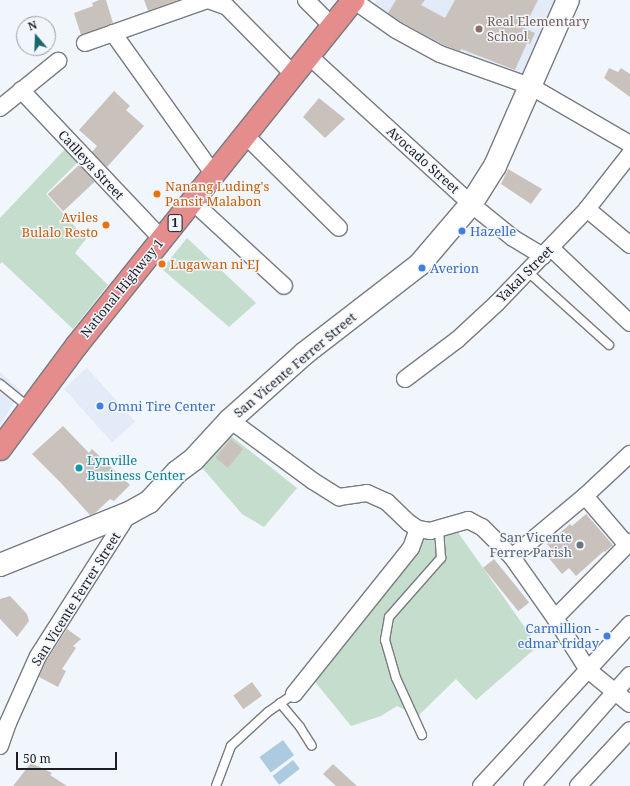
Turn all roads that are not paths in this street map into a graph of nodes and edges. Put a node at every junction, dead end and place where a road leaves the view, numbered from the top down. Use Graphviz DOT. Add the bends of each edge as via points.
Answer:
graph roads {
  1 [pos="208,0"];
  2 [pos="306,0"];
  3 [pos="353,0"];
  4 [pos="568,0"];
  5 [pos="332,26"];
  6 [pos="113,33"];
  7 [pos="86,43"];
  8 [pos="309,56"];
  9 [pos="58,61"];
  10 [pos="293,74"];
  11 [pos="530,86"];
  12 [pos="21,90"];
  13 [pos="0,108"];
  14 [pos="246,135"];
  15 [pos="630,144"];
  16 [pos="627,163"];
  17 [pos="213,173"];
  18 [pos="192,201"];
  19 [pos="471,204"];
  20 [pos="587,209"];
  21 [pos="339,228"];
  22 [pos="162,239"];
  23 [pos="630,245"];
  24 [pos="547,252"];
  25 [pos="528,272"];
  26 [pos="284,286"];
  27 [pos="630,323"];
  28 [pos="609,345"];
  29 [pos="405,379"];
  30 [pos="0,384"];
  31 [pos="30,408"];
  32 [pos="230,420"];
  33 [pos="0,449"];
  34 [pos="630,454"];
  35 [pos="585,496"];
  36 [pos="129,513"];
  37 [pos="439,528"];
  38 [pos="418,529"];
  39 [pos="629,544"];
  40 [pos="512,557"];
  41 [pos="0,565"];
  42 [pos="555,618"];
  43 [pos="630,624"];
  44 [pos="588,670"];
  45 [pos="630,675"];
  46 [pos="615,691"];
  47 [pos="294,694"];
  48 [pos="280,703"];
  49 [pos="630,704"];
  50 [pos="630,730"];
  51 [pos="422,735"];
  52 [pos="0,746"];
  53 [pos="312,746"];
  54 [pos="218,785"];
  55 [pos="481,786"];
  56 [pos="532,786"];
  57 [pos="578,786"];
  1 -- 6 [label="street"];
  1 -- 10 [label="street" via="227,7"];
  2 -- 5 [label="street"];
  3 -- 5 [label="highway, National Highway 1 / 1"];
  3 -- 11 [label="street" via="396,30 440,54"];
  4 -- 11 [label="street, San Vicente Ferrer Street"];
  5 -- 8 [label="highway, National Highway 1 / 1"];
  6 -- 7 [label="street"];
  6 -- 17 [label="street"];
  8 -- 10 [label="highway, National Highway 1 / 1"];
  8 -- 19 [label="street, Avocado Street"];
  9 -- 12 [label="street"];
  10 -- 14 [label="highway, National Highway 1 / 1"];
  11 -- 15 [label="street"];
  11 -- 19 [label="street, San Vicente Ferrer Street" via="496,166"];
  12 -- 13 [label="street"];
  12 -- 22 [label="street, Catlleya Street"];
  14 -- 17 [label="highway, National Highway 1 / 1"];
  14 -- 21 [label="street"];
  16 -- 20 [label="street, Yakal Street"];
  17 -- 18 [label="highway, National Highway 1 / 1"];
  18 -- 22 [label="highway, National Highway 1 / 1"];
  18 -- 26 [label="street"];
  19 -- 24 [label="street, Avocado Street" via="513,238"];
  19 -- 32 [label="street, San Vicente Ferrer Street" via="420,264 305,353"];
  20 -- 23 [label="street"];
  20 -- 24 [label="street, Yakal Street"];
  22 -- 31 [label="highway, National Highway 1 / 1"];
  24 -- 25 [label="street, Yakal Street"];
  24 -- 27 [label="street, Avocado Street"];
  25 -- 28 [label="lane"];
  25 -- 29 [label="street, Yakal Street" via="457,340"];
  30 -- 31 [label="lane"];
  31 -- 33 [label="highway, National Highway 1 / 1"];
  32 -- 36 [label="street, San Vicente Ferrer Street" via="149,502"];
  32 -- 38 [label="street" via="339,497 367,493 387,502"];
  34 -- 35 [label="street"];
  35 -- 39 [label="street"];
  35 -- 40 [label="street"];
  36 -- 41 [label="street"];
  36 -- 52 [label="street, San Vicente Ferrer Street" via="38,656"];
  37 -- 38 [label="street" via="430,531"];
  37 -- 40 [label="street" via="468,520 482,527"];
  37 -- 51 [label="lane" via="441,558 389,617 385,640 396,678"];
  38 -- 47 [label="street" via="411,548"];
  39 -- 42 [label="street"];
  40 -- 42 [label="street"];
  42 -- 44 [label="street"];
  43 -- 44 [label="street"];
  44 -- 46 [label="street"];
  44 -- 55 [label="street"];
  45 -- 46 [label="street"];
  46 -- 49 [label="street"];
  46 -- 56 [label="street"];
  47 -- 48 [label="lane"];
  48 -- 53 [label="lane"];
  48 -- 54 [label="lane" via="231,746"];
  50 -- 57 [label="street"];
}
